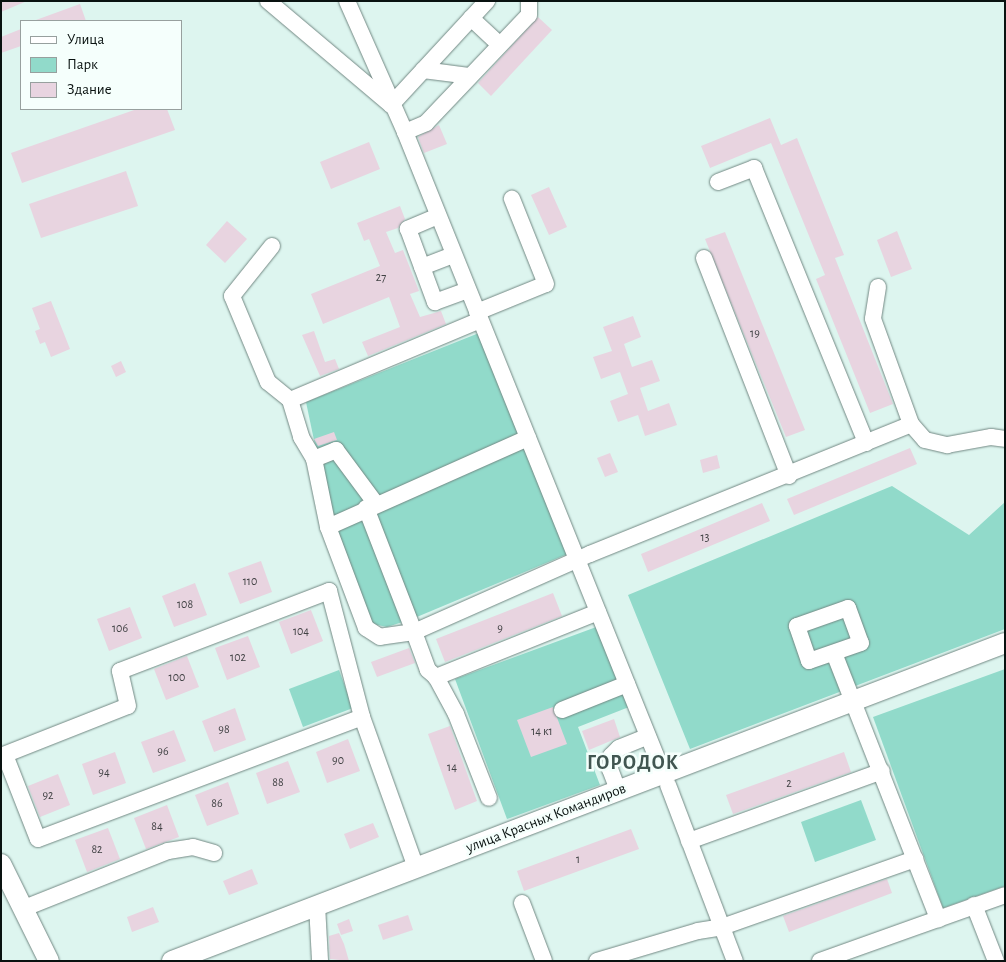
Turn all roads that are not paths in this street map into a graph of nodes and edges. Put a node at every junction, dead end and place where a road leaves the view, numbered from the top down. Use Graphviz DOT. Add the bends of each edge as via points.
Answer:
graph roads {
  1 [pos="268,1"];
  2 [pos="347,1"];
  3 [pos="487,1"];
  4 [pos="529,1"];
  5 [pos="472,18"];
  6 [pos="499,44"];
  7 [pos="423,70"];
  8 [pos="468,76"];
  9 [pos="391,105"];
  10 [pos="405,132"];
  11 [pos="718,182"];
  12 [pos="512,199"];
  13 [pos="438,216"];
  14 [pos="272,246"];
  15 [pos="454,255"];
  16 [pos="704,258"];
  17 [pos="422,267"];
  18 [pos="878,287"];
  19 [pos="468,290"];
  20 [pos="478,316"];
  21 [pos="290,400"];
  22 [pos="911,424"];
  23 [pos="528,438"];
  24 [pos="1005,439"];
  25 [pos="866,443"];
  26 [pos="314,459"];
  27 [pos="789,476"];
  28 [pos="371,506"];
  29 [pos="328,527"];
  30 [pos="577,560"];
  31 [pos="598,612"];
  32 [pos="414,632"];
  33 [pos="1005,643"];
  34 [pos="834,653"];
  35 [pos="436,677"];
  36 [pos="627,684"];
  37 [pos="854,698"];
  38 [pos="562,710"];
  39 [pos="362,717"];
  40 [pos="648,736"];
  41 [pos="3,755"];
  42 [pos="882,771"];
  43 [pos="666,779"];
  44 [pos="618,790"];
  45 [pos="489,798"];
  46 [pos="689,841"];
  47 [pos="214,853"];
  48 [pos="915,859"];
  49 [pos="416,868"];
  50 [pos="2,869"];
  51 [pos="1005,895"];
  52 [pos="522,903"];
  53 [pos="974,905"];
  54 [pos="317,906"];
  55 [pos="22,909"];
  56 [pos="938,919"];
  57 [pos="722,927"];
  58 [pos="49,959"];
  59 [pos="994,960"];
  60 [pos="172,961"];
  61 [pos="320,961"];
  62 [pos="544,961"];
  63 [pos="597,961"];
  64 [pos="735,961"];
  65 [pos="820,961"];
  1 -- 9 [label="street"];
  2 -- 9 [label="street"];
  3 -- 5 [label="street"];
  4 -- 6 [label="street" via="529,16"];
  5 -- 6 [label="street"];
  5 -- 7 [label="street"];
  6 -- 8 [label="street"];
  7 -- 8 [label="street"];
  7 -- 9 [label="street"];
  8 -- 10 [label="street" via="426,123"];
  9 -- 10 [label="street"];
  10 -- 13 [label="street"];
  11 -- 25 [label="street" via="754,168"];
  12 -- 20 [label="street" via="546,284"];
  13 -- 15 [label="street"];
  13 -- 17 [label="street" via="408,229"];
  14 -- 21 [label="street" via="232,296 268,382"];
  15 -- 17 [label="street"];
  15 -- 19 [label="street"];
  16 -- 27 [label="street"];
  17 -- 19 [label="street" via="435,302"];
  18 -- 22 [label="street" via="873,319"];
  19 -- 20 [label="street"];
  20 -- 21 [label="street"];
  20 -- 23 [label="street"];
  21 -- 26 [label="street" via="301,436"];
  22 -- 24 [label="street" via="925,440 947,445 991,437"];
  22 -- 25 [label="street"];
  23 -- 28 [label="street"];
  23 -- 30 [label="street"];
  25 -- 27 [label="street"];
  26 -- 28 [label="street" via="336,450"];
  26 -- 29 [label="street"];
  27 -- 30 [label="street"];
  28 -- 29 [label="street"];
  28 -- 32 [label="street"];
  29 -- 32 [label="street" via="366,628 380,637"];
  30 -- 31 [label="street"];
  30 -- 32 [label="street"];
  31 -- 35 [label="street"];
  31 -- 36 [label="street"];
  32 -- 35 [label="street" via="428,670"];
  33 -- 37 [label="main road, улица Красных Командиров"];
  34 -- 37 [label="street"];
  35 -- 45 [label="street" via="456,714"];
  36 -- 38 [label="street"];
  36 -- 40 [label="street"];
  37 -- 42 [label="street"];
  37 -- 43 [label="main road, улица Красных Командиров"];
  39 -- 41 [label="street" via="38,839"];
  39 -- 41 [label="street" via="329,591 120,671 128,706"];
  39 -- 49 [label="street"];
  40 -- 43 [label="street"];
  40 -- 44 [label="street" via="619,748 611,756 610,769"];
  42 -- 46 [label="street"];
  42 -- 48 [label="street"];
  43 -- 44 [label="main road, улица Красных Командиров"];
  43 -- 46 [label="street"];
  44 -- 49 [label="main road, улица Красных Командиров"];
  46 -- 57 [label="street"];
  47 -- 55 [label="street" via="193,847 168,851"];
  48 -- 56 [label="street"];
  48 -- 57 [label="street"];
  49 -- 54 [label="main road, улица Красных Командиров"];
  50 -- 55 [label="main road"];
  51 -- 53 [label="street"];
  52 -- 62 [label="street"];
  53 -- 56 [label="street"];
  53 -- 59 [label="street"];
  54 -- 60 [label="main road, улица Красных Командиров"];
  54 -- 61 [label="street"];
  55 -- 58 [label="main road"];
  56 -- 65 [label="street"];
  57 -- 63 [label="street"];
  57 -- 64 [label="street"];
}
